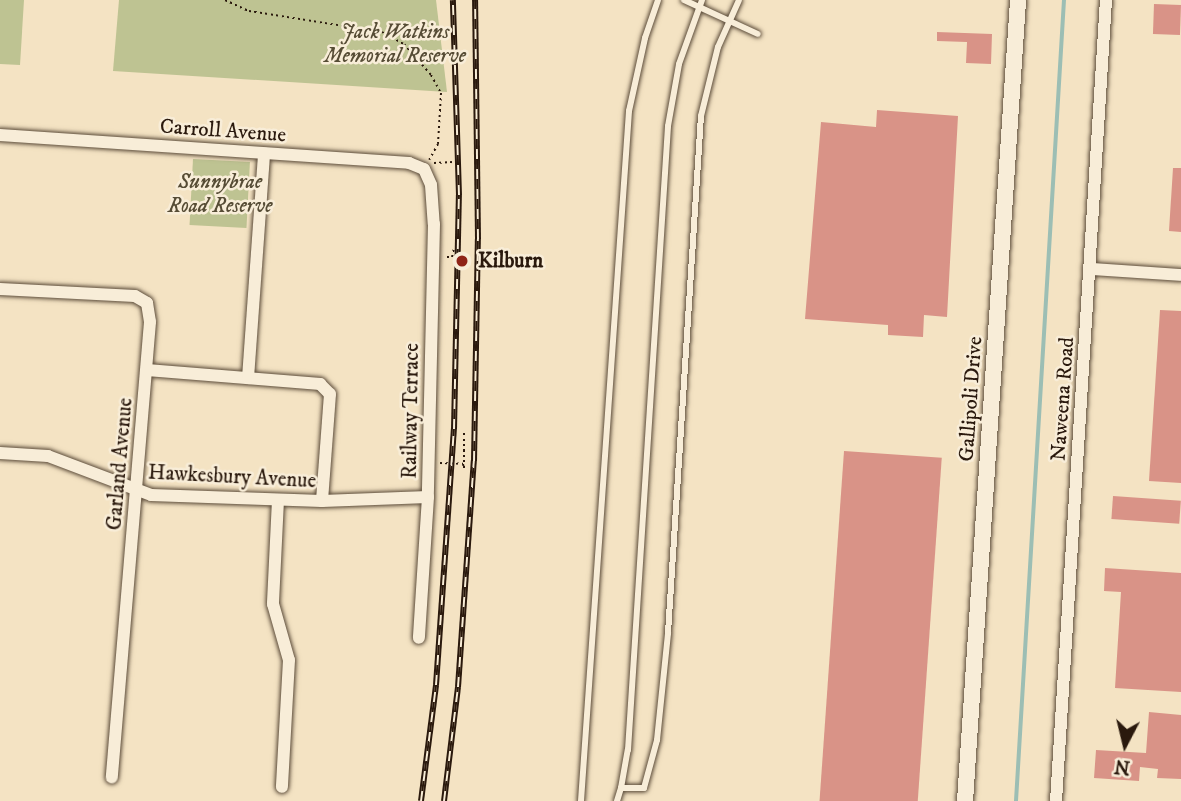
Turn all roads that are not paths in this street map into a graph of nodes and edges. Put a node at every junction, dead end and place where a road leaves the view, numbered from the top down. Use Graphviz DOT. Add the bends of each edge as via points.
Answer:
graph roads {
  1 [pos="658,0"];
  2 [pos="684,0"];
  3 [pos="739,0"];
  4 [pos="1018,0"];
  5 [pos="1106,0"];
  6 [pos="701,4"];
  7 [pos="729,20"];
  8 [pos="758,34"];
  9 [pos="0,135"];
  10 [pos="264,154"];
  11 [pos="431,185"];
  12 [pos="1091,269"];
  13 [pos="1181,275"];
  14 [pos="0,289"];
  15 [pos="147,370"];
  16 [pos="248,378"];
  17 [pos="0,453"];
  18 [pos="137,493"];
  19 [pos="428,497"];
  20 [pos="278,500"];
  21 [pos="323,501"];
  22 [pos="419,638"];
  23 [pos="112,777"];
  24 [pos="282,787"];
  25 [pos="621,788"];
  26 [pos="582,801"];
  27 [pos="617,801"];
  28 [pos="965,801"];
  29 [pos="1056,801"];
  1 -- 26 [label="lane" via="629,111"];
  2 -- 6 [label="lane"];
  3 -- 7 [label="lane"];
  4 -- 28 [label="street, Gallipoli Drive"];
  5 -- 12 [label="street, Naweena Road"];
  6 -- 7 [label="lane"];
  6 -- 25 [label="lane" via="679,64 668,126 628,750"];
  7 -- 8 [label="lane"];
  7 -- 25 [label="lane" via="701,116 657,740 643,788"];
  9 -- 10 [label="street, Carroll Avenue"];
  10 -- 11 [label="street, Carroll Avenue" via="409,163 424,169"];
  10 -- 16 [label="street"];
  11 -- 19 [label="street, Railway Terrace"];
  12 -- 13 [label="street"];
  12 -- 29 [label="street, Naweena Road"];
  14 -- 15 [label="street, Garland Avenue" via="135,296 147,303"];
  15 -- 16 [label="street"];
  15 -- 18 [label="street, Garland Avenue"];
  16 -- 21 [label="street" via="320,384 330,394"];
  17 -- 18 [label="street, Hawkesbury Avenue" via="48,456"];
  18 -- 20 [label="street, Hawkesbury Avenue"];
  18 -- 23 [label="street, Garland Avenue"];
  19 -- 21 [label="street, Hawkesbury Avenue"];
  19 -- 22 [label="street, Railway Terrace"];
  20 -- 21 [label="street, Hawkesbury Avenue"];
  20 -- 24 [label="street" via="273,604 289,660"];
  25 -- 27 [label="lane"];
}
